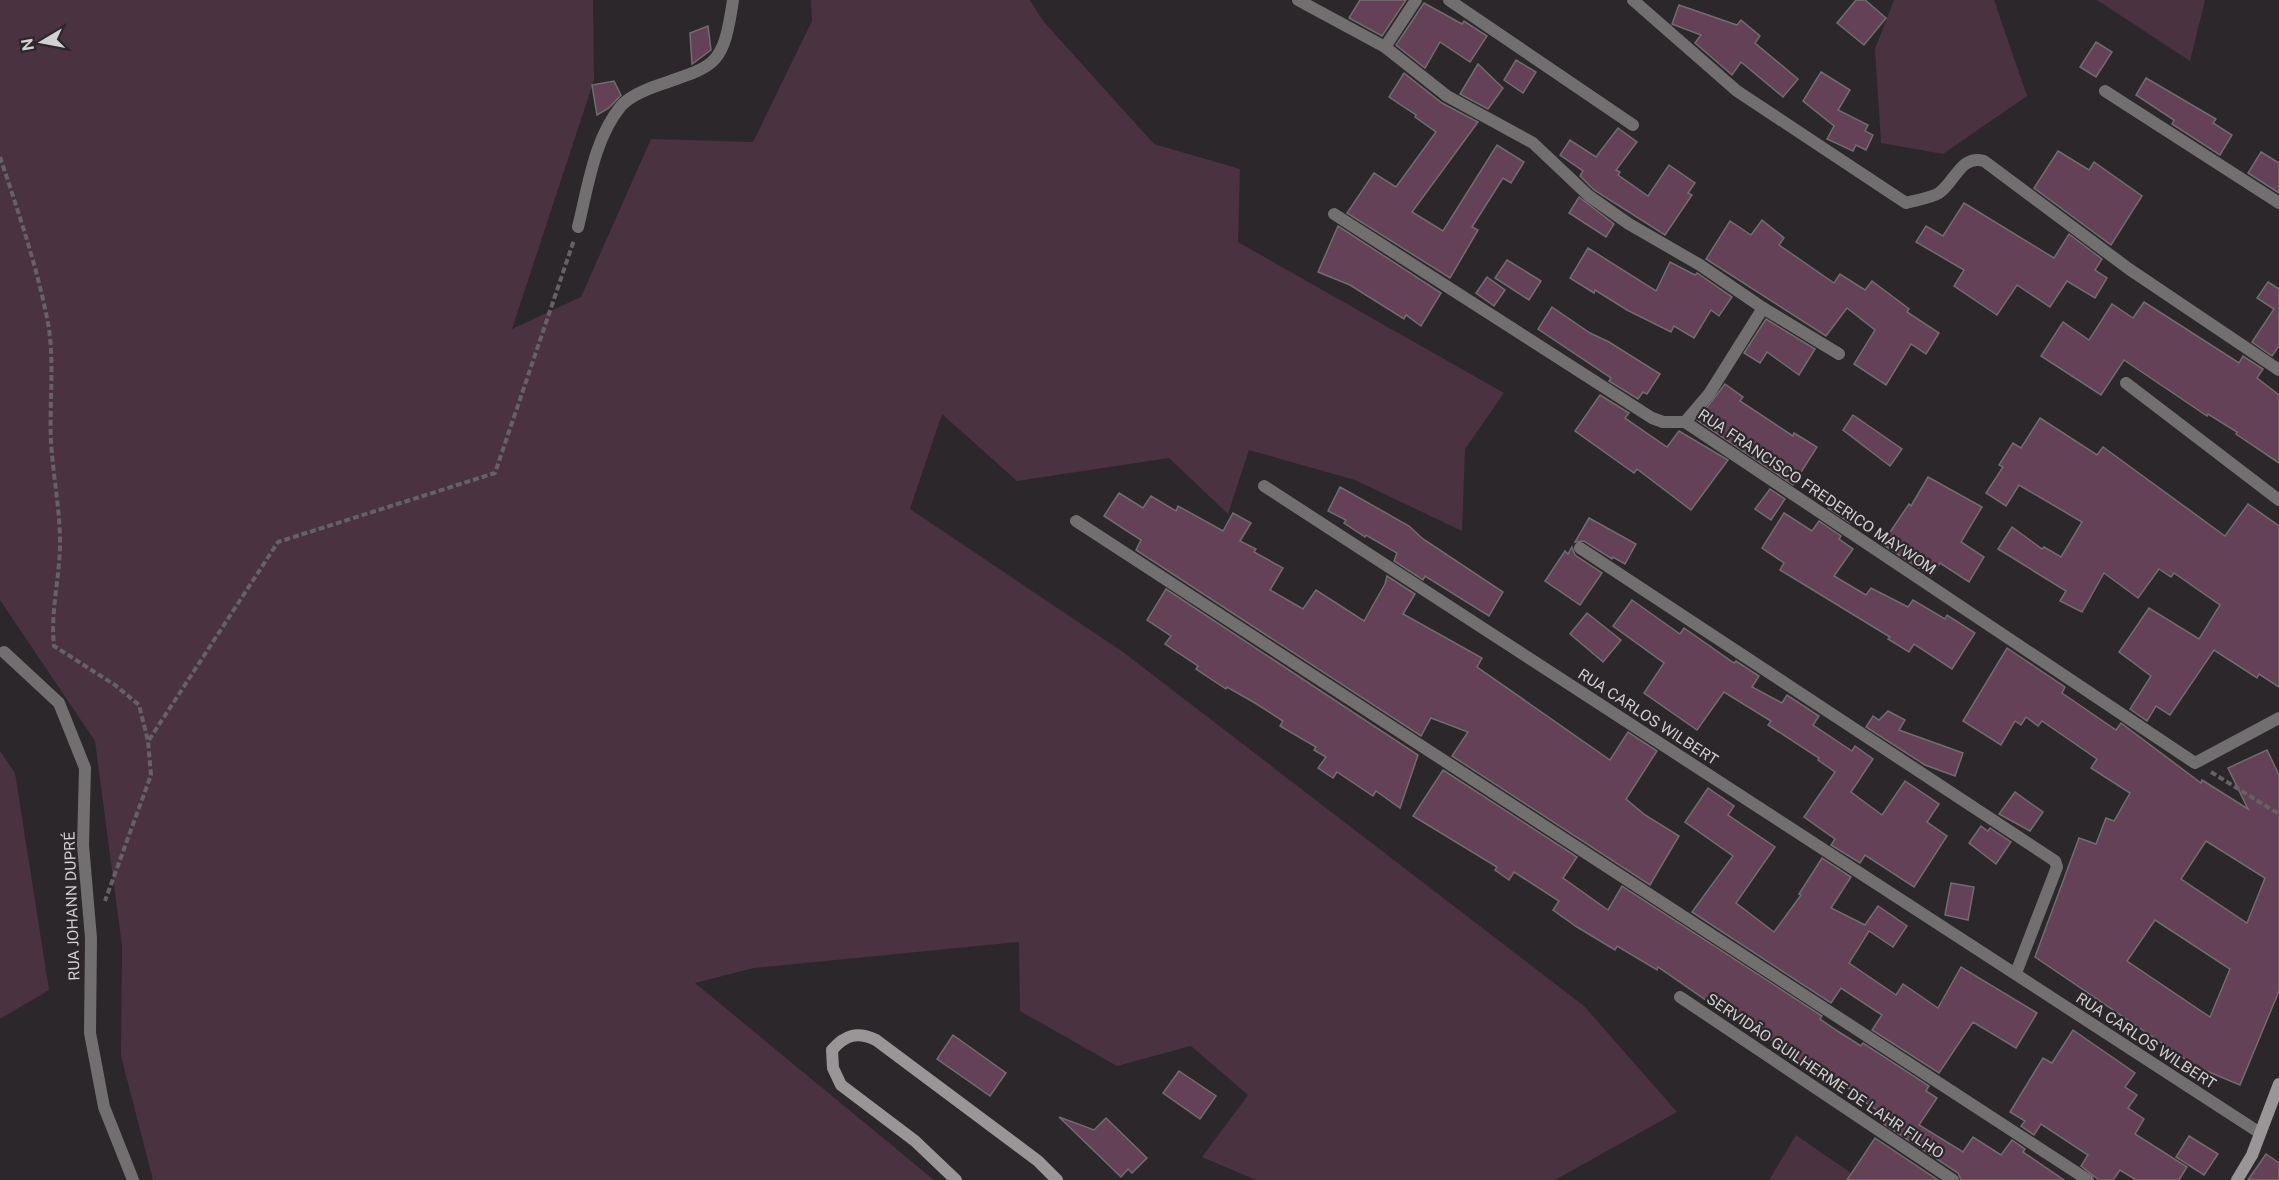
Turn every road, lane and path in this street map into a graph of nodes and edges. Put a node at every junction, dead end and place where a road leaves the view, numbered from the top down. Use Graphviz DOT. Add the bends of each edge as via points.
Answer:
graph roads {
  1 [pos="733,0"];
  2 [pos="1298,0"];
  3 [pos="1416,0"];
  4 [pos="1449,0"];
  5 [pos="1633,0"];
  6 [pos="1385,47"];
  7 [pos="2105,91"];
  8 [pos="1633,125"];
  9 [pos="0,157"];
  10 [pos="2279,203"];
  11 [pos="1334,214"];
  12 [pos="578,227"];
  13 [pos="1763,308"];
  14 [pos="1839,354"];
  15 [pos="2279,370"];
  16 [pos="2126,383"];
  17 [pos="1685,422"];
  18 [pos="1264,486"];
  19 [pos="2279,500"];
  20 [pos="1076,521"];
  21 [pos="1580,548"];
  22 [pos="4,652"];
  23 [pos="2279,718"];
  24 [pos="148,741"];
  25 [pos="2195,763"];
  26 [pos="2279,814"];
  27 [pos="103,905"];
  28 [pos="2016,973"];
  29 [pos="1680,997"];
  30 [pos="2279,1084"];
  31 [pos="2260,1133"];
  32 [pos="133,1180"];
  33 [pos="956,1180"];
  34 [pos="1057,1180"];
  35 [pos="1953,1180"];
  36 [pos="2088,1180"];
  37 [pos="2237,1180"];
  1 -- 12 [label="street" via="724,47 707,68 645,90 622,105 604,135"];
  2 -- 6 [label="street"];
  3 -- 6 [label="street"];
  4 -- 8 [label="street"];
  5 -- 15 [label="street" via="1737,91 1906,203 1941,191 1963,166 1973,160 1984,160 2129,269"];
  6 -- 13 [label="street" via="1447,96 1533,143 1589,196 1629,224"];
  7 -- 10 [label="street"];
  9 -- 24 [label="path" via="34,265 52,357 51,442 60,536 60,569 52,623 54,646 139,705"];
  11 -- 17 [label="street, RUA FRANCISCO FREDERICO MAYWOM" via="1652,418"];
  12 -- 24 [label="path" via="495,473 278,542"];
  13 -- 14 [label="street"];
  13 -- 17 [label="street" via="1709,394"];
  16 -- 19 [label="street"];
  17 -- 25 [label="street, RUA FRANCISCO FREDERICO MAYWOM"];
  18 -- 28 [label="street, RUA CARLOS WILBERT"];
  20 -- 36 [label="street"];
  21 -- 28 [label="street" via="2055,861 2057,867"];
  22 -- 32 [label="street, RUA JOHANN DUPRÉ" via="59,703 85,768 83,845 91,938 90,1033 104,1107"];
  23 -- 25 [label="street"];
  24 -- 27 [label="path" via="151,775"];
  25 -- 26 [label="path"];
  28 -- 31 [label="street, RUA CARLOS WILBERT"];
  29 -- 35 [label="street, SERVIDÃO GUILHERME DE LAHR FILHO"];
  30 -- 31 [label="street"];
  31 -- 37 [label="street"];
  33 -- 34 [label="street" via="915,1141 841,1085 833,1068 832,1050 842,1039 857,1034 876,1040 1038,1161"];
}
